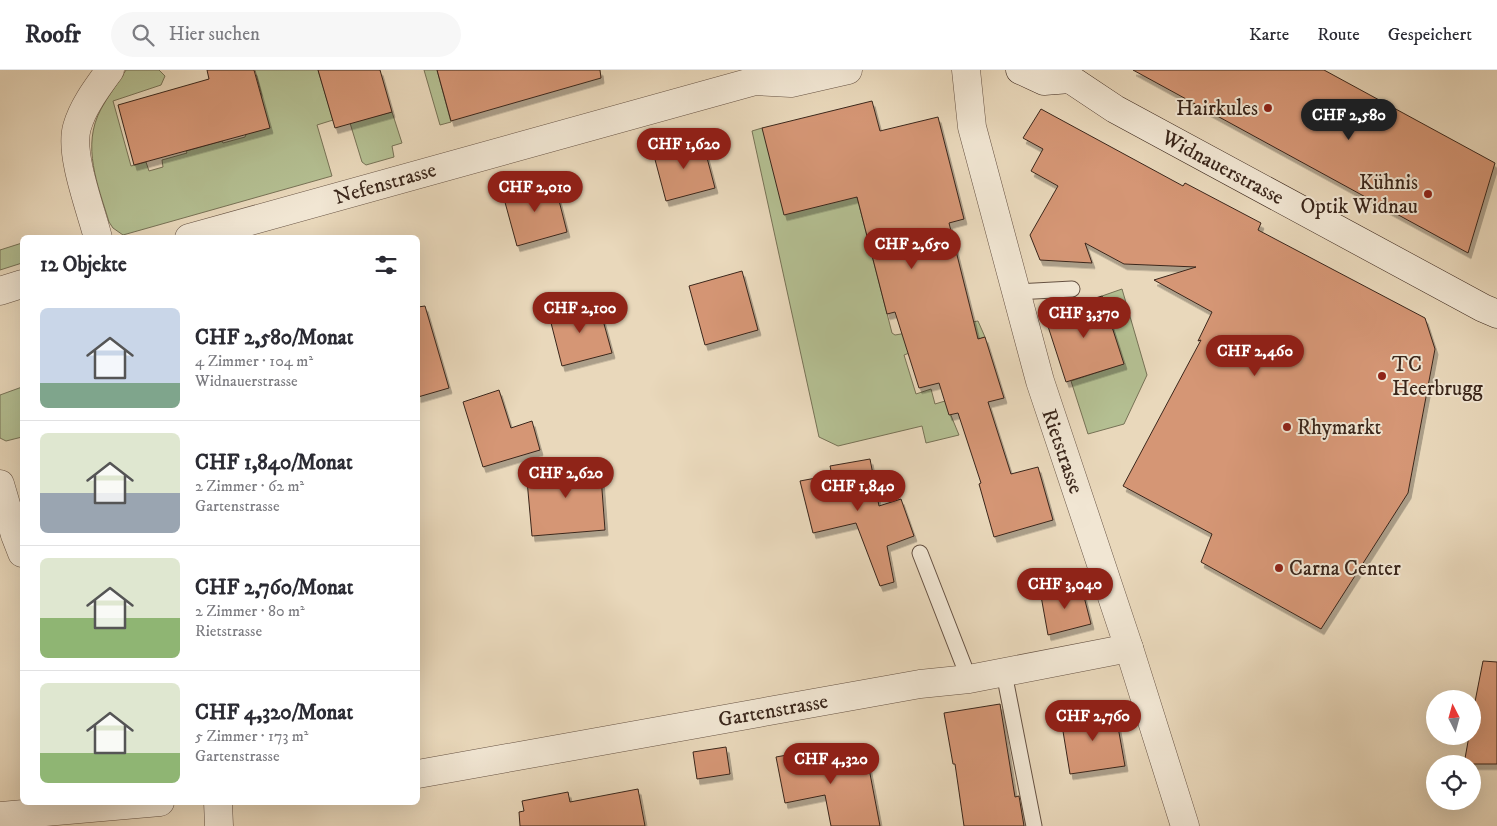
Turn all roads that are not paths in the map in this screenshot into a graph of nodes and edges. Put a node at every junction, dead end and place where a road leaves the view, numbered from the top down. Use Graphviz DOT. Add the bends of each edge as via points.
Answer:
graph roads {
  1 [pos="110,70"];
  2 [pos="848,70"];
  3 [pos="966,70"];
  4 [pos="1020,70"];
  5 [pos="1067,74"];
  6 [pos="760,75"];
  7 [pos="97,235"];
  8 [pos="200,235"];
  9 [pos="20,285"];
  10 [pos="1072,289"];
  11 [pos="0,291"];
  12 [pos="1016,292"];
  13 [pos="1490,311"];
  14 [pos="0,484"];
  15 [pos="20,548"];
  16 [pos="920,553"];
  17 [pos="1129,648"];
  18 [pos="1004,672"];
  19 [pos="969,679"];
  20 [pos="420,774"];
  21 [pos="83,805"];
  22 [pos="218,805"];
  23 [pos="0,816"];
  24 [pos="219,826"];
  25 [pos="1034,826"];
  26 [pos="1185,826"];
  1 -- 7 [label="street" via="89,98 76,128 76,157"];
  2 -- 6 [label="street, Nefenstrasse" via="791,83"];
  3 -- 12 [label="street, Rietstrasse" via="972,127"];
  4 -- 5 [label="street, Widnauerstrasse" via="1044,81"];
  5 -- 13 [label="street, Widnauerstrasse" via="1115,109"];
  6 -- 8 [label="street, Nefenstrasse"];
  9 -- 11 [label="street"];
  10 -- 12 [label="lane"];
  12 -- 17 [label="street, Rietstrasse" via="1040,381"];
  14 -- 15 [label="street"];
  16 -- 19 [label="lane"];
  17 -- 18 [label="street, Gartenstrasse"];
  17 -- 26 [label="street, Rietstrasse"];
  18 -- 19 [label="street, Gartenstrasse"];
  18 -- 25 [label="lane"];
  19 -- 20 [label="street, Gartenstrasse" via="920,684"];
  21 -- 23 [label="street"];
  22 -- 24 [label="street"];
}
